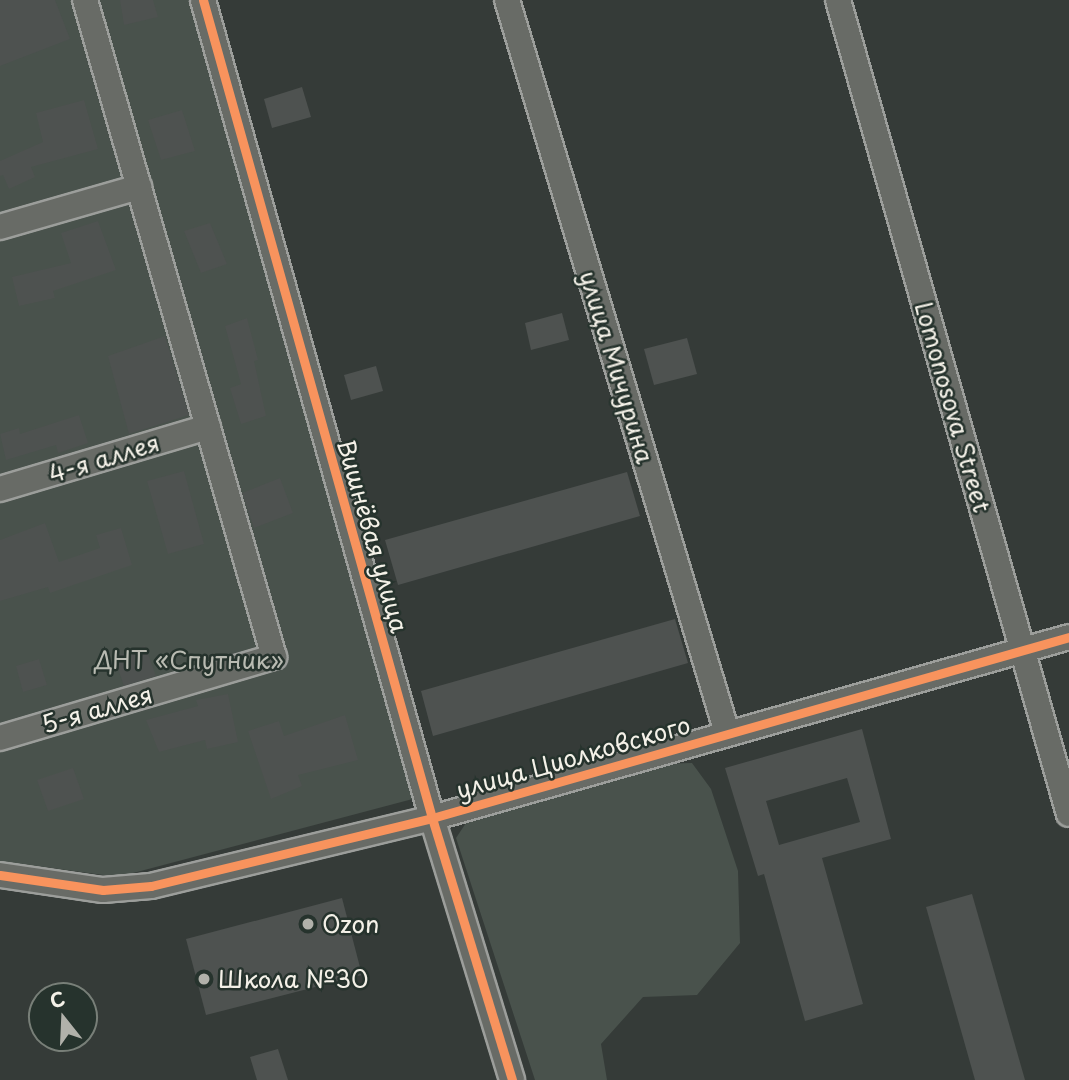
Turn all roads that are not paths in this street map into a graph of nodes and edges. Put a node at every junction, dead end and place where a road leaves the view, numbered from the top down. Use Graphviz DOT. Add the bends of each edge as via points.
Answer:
graph roads {
  1 [pos="85,0"];
  2 [pos="202,0"];
  3 [pos="507,0"];
  4 [pos="838,0"];
  5 [pos="139,187"];
  6 [pos="0,227"];
  7 [pos="208,427"];
  8 [pos="0,489"];
  9 [pos="1069,637"];
  10 [pos="1022,649"];
  11 [pos="727,733"];
  12 [pos="0,738"];
  13 [pos="1069,814"];
  14 [pos="432,818"];
  15 [pos="0,875"];
  16 [pos="512,1080"];
  1 -- 5 [label="street"];
  2 -- 14 [label="street, Вишнёвая улица"];
  3 -- 11 [label="street, улица Мичурина"];
  4 -- 10 [label="street, Lomonosova Street"];
  5 -- 6 [label="street"];
  5 -- 7 [label="street"];
  7 -- 8 [label="street, 4-я аллея"];
  7 -- 12 [label="street, 5-я аллея" via="274,657"];
  9 -- 10 [label="street, улица Циолковского"];
  10 -- 11 [label="street, улица Циолковского"];
  10 -- 13 [label="street, Lomonosova Street"];
  11 -- 14 [label="street, улица Циолковского"];
  14 -- 15 [label="street, улица Циолковского" via="151,886 103,890"];
  14 -- 16 [label="street, Вишнёвая улица"];
}
